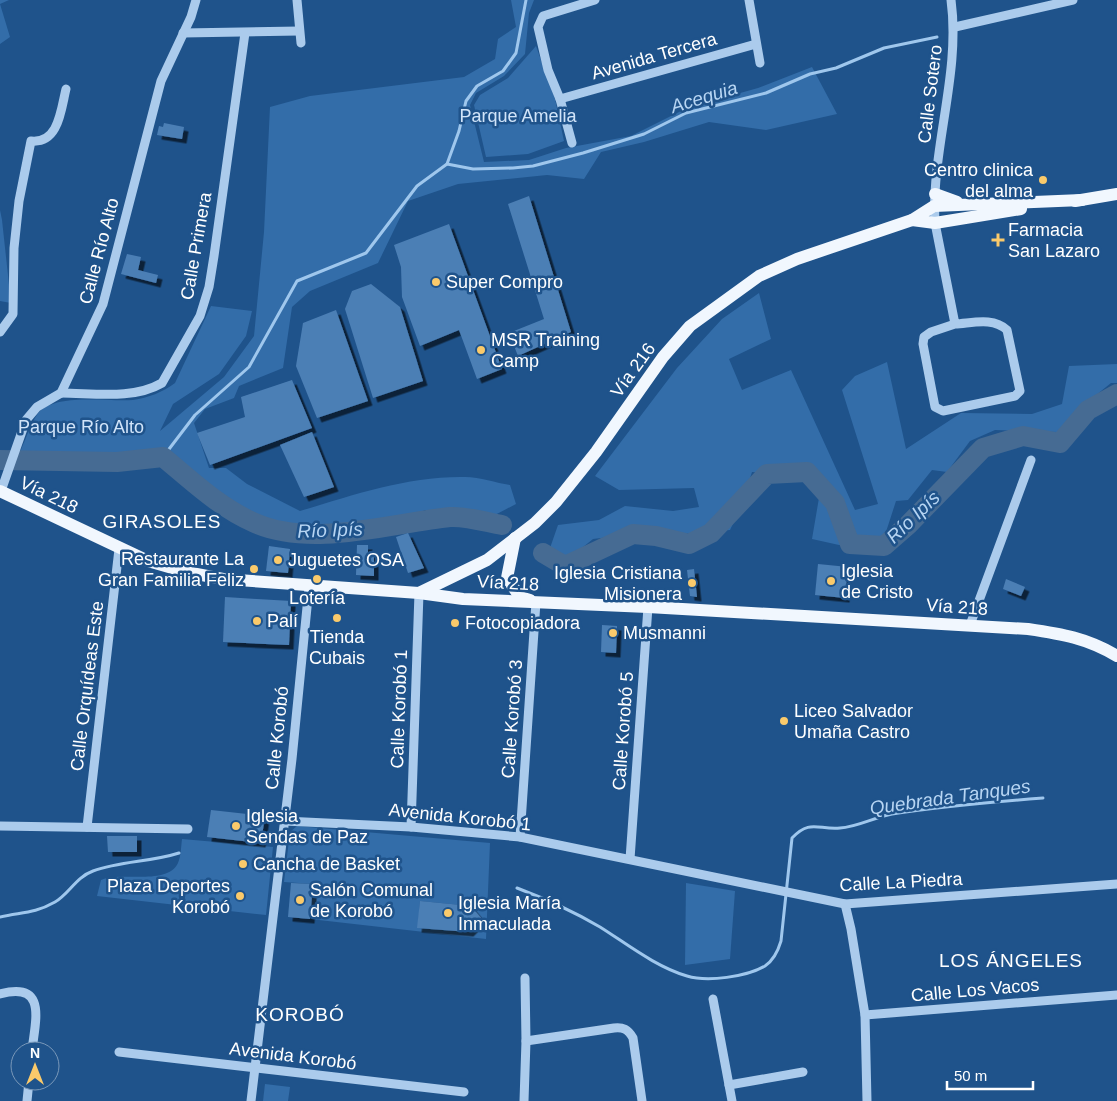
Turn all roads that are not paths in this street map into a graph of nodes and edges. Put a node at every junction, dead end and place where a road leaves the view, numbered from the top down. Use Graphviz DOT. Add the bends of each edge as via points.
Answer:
graph roads {
  1 [pos="196,0"];
  2 [pos="297,0"];
  3 [pos="596,0"];
  4 [pos="749,0"];
  5 [pos="951,0"];
  6 [pos="1073,0"];
  7 [pos="955,26"];
  8 [pos="300,31"];
  9 [pos="183,33"];
  10 [pos="245,33"];
  11 [pos="301,43"];
  12 [pos="756,44"];
  13 [pos="760,63"];
  14 [pos="66,89"];
  15 [pos="560,99"];
  16 [pos="572,143"];
  17 [pos="1117,194"];
  18 [pos="935,200"];
  19 [pos="1082,200"];
  20 [pos="912,220"];
  21 [pos="935,223"];
  22 [pos="955,324"];
  23 [pos="0,332"];
  24 [pos="61,393"];
  25 [pos="1031,460"];
  26 [pos="0,491"];
  27 [pos="515,538"];
  28 [pos="120,549"];
  29 [pos="309,587"];
  30 [pos="419,593"];
  31 [pos="536,602"];
  32 [pos="648,607"];
  33 [pos="970,624"];
  34 [pos="1117,656"];
  35 [pos="284,820"];
  36 [pos="0,826"];
  37 [pos="87,827"];
  38 [pos="411,827"];
  39 [pos="188,829"];
  40 [pos="520,837"];
  41 [pos="630,859"];
  42 [pos="1117,884"];
  43 [pos="844,904"];
  44 [pos="525,978"];
  45 [pos="0,994"];
  46 [pos="1117,995"];
  47 [pos="712,999"];
  48 [pos="865,1015"];
  49 [pos="33,1041"];
  50 [pos="526,1041"];
  51 [pos="119,1052"];
  52 [pos="255,1068"];
  53 [pos="803,1072"];
  54 [pos="729,1085"];
  55 [pos="464,1092"];
  56 [pos="251,1101"];
  57 [pos="524,1101"];
  58 [pos="642,1101"];
  59 [pos="732,1101"];
  60 [pos="867,1101"];
  1 -- 9 [label="street, Calle Río Alto"];
  2 -- 8 [label="street"];
  3 -- 15 [label="street" via="543,16 538,27 548,70"];
  4 -- 12 [label="street"];
  5 -- 7 [label="street, Calle Sotero"];
  6 -- 7 [label="street"];
  7 -- 18 [label="street, Calle Sotero"];
  8 -- 10 [label="street"];
  8 -- 11 [label="street"];
  9 -- 10 [label="street"];
  9 -- 24 [label="street, Calle Río Alto" via="161,81 103,304"];
  10 -- 24 [label="street, Calle Primera" via="214,256 200,316 162,383 152,389 132,394"];
  12 -- 13 [label="street"];
  12 -- 15 [label="street, Avenida Tercera"];
  14 -- 23 [label="street" via="54,131 46,138 27,139 14,248 13,314"];
  15 -- 16 [label="street"];
  17 -- 19 [label="main road, Vía 216"];
  18 -- 19 [label="main road, Vía 216" via="969,204"];
  18 -- 20 [label="main road, Vía 216"];
  18 -- 21 [label="street, Calle Sotero"];
  19 -- 21 [label="main road, Vía 216"];
  20 -- 21 [label="main road, Vía 216"];
  20 -- 27 [label="main road, Vía 216" via="797,258 759,276 690,326 663,357 556,502"];
  21 -- 22 [label="street, Calle Sotero"];
  22 -- 22 [label="street" via="992,321 1007,330 1020,391 1015,396 942,411 935,408 924,338 931,332"];
  24 -- 26 [label="street" via="37,407 26,420"];
  25 -- 33 [label="street"];
  26 -- 28 [label="main road, Vía 218"];
  27 -- 30 [label="main road, Vía 216" via="487,560"];
  27 -- 31 [label="main road" via="507,578 520,597"];
  28 -- 29 [label="main road, Vía 218" via="186,572"];
  28 -- 37 [label="street, Calle Orquídeas Este"];
  29 -- 30 [label="main road, Vía 218"];
  29 -- 35 [label="street, Calle Korobó"];
  30 -- 31 [label="main road, Vía 218" via="463,599"];
  30 -- 38 [label="street, Calle Korobó 1"];
  31 -- 32 [label="main road, Vía 218"];
  31 -- 40 [label="street, Calle Korobó 3"];
  32 -- 33 [label="main road, Vía 218"];
  32 -- 41 [label="street, Calle Korobó 5"];
  33 -- 34 [label="main road, Vía 218" via="1079,638 1096,643"];
  35 -- 38 [label="street, Avenida Korobó 1"];
  35 -- 52 [label="street, Calle Korobó"];
  36 -- 37 [label="street"];
  37 -- 39 [label="street"];
  38 -- 40 [label="street, Avenida Korobó 1"];
  40 -- 41 [label="street, Avenida Korobó 1"];
  41 -- 43 [label="street, Calle La Piedra"];
  42 -- 43 [label="street, Calle La Piedra"];
  43 -- 48 [label="street"];
  44 -- 50 [label="street"];
  45 -- 49 [label="street" via="18,991 34,999 37,1007"];
  46 -- 48 [label="street, Calle Los Vacos"];
  47 -- 54 [label="street"];
  48 -- 60 [label="street"];
  50 -- 57 [label="street"];
  50 -- 58 [label="street" via="622,1027 633,1038"];
  51 -- 52 [label="street, Avenida Korobó"];
  52 -- 55 [label="street, Avenida Korobó"];
  52 -- 56 [label="street, Calle Korobó"];
  53 -- 54 [label="street"];
  54 -- 59 [label="street"];
}
